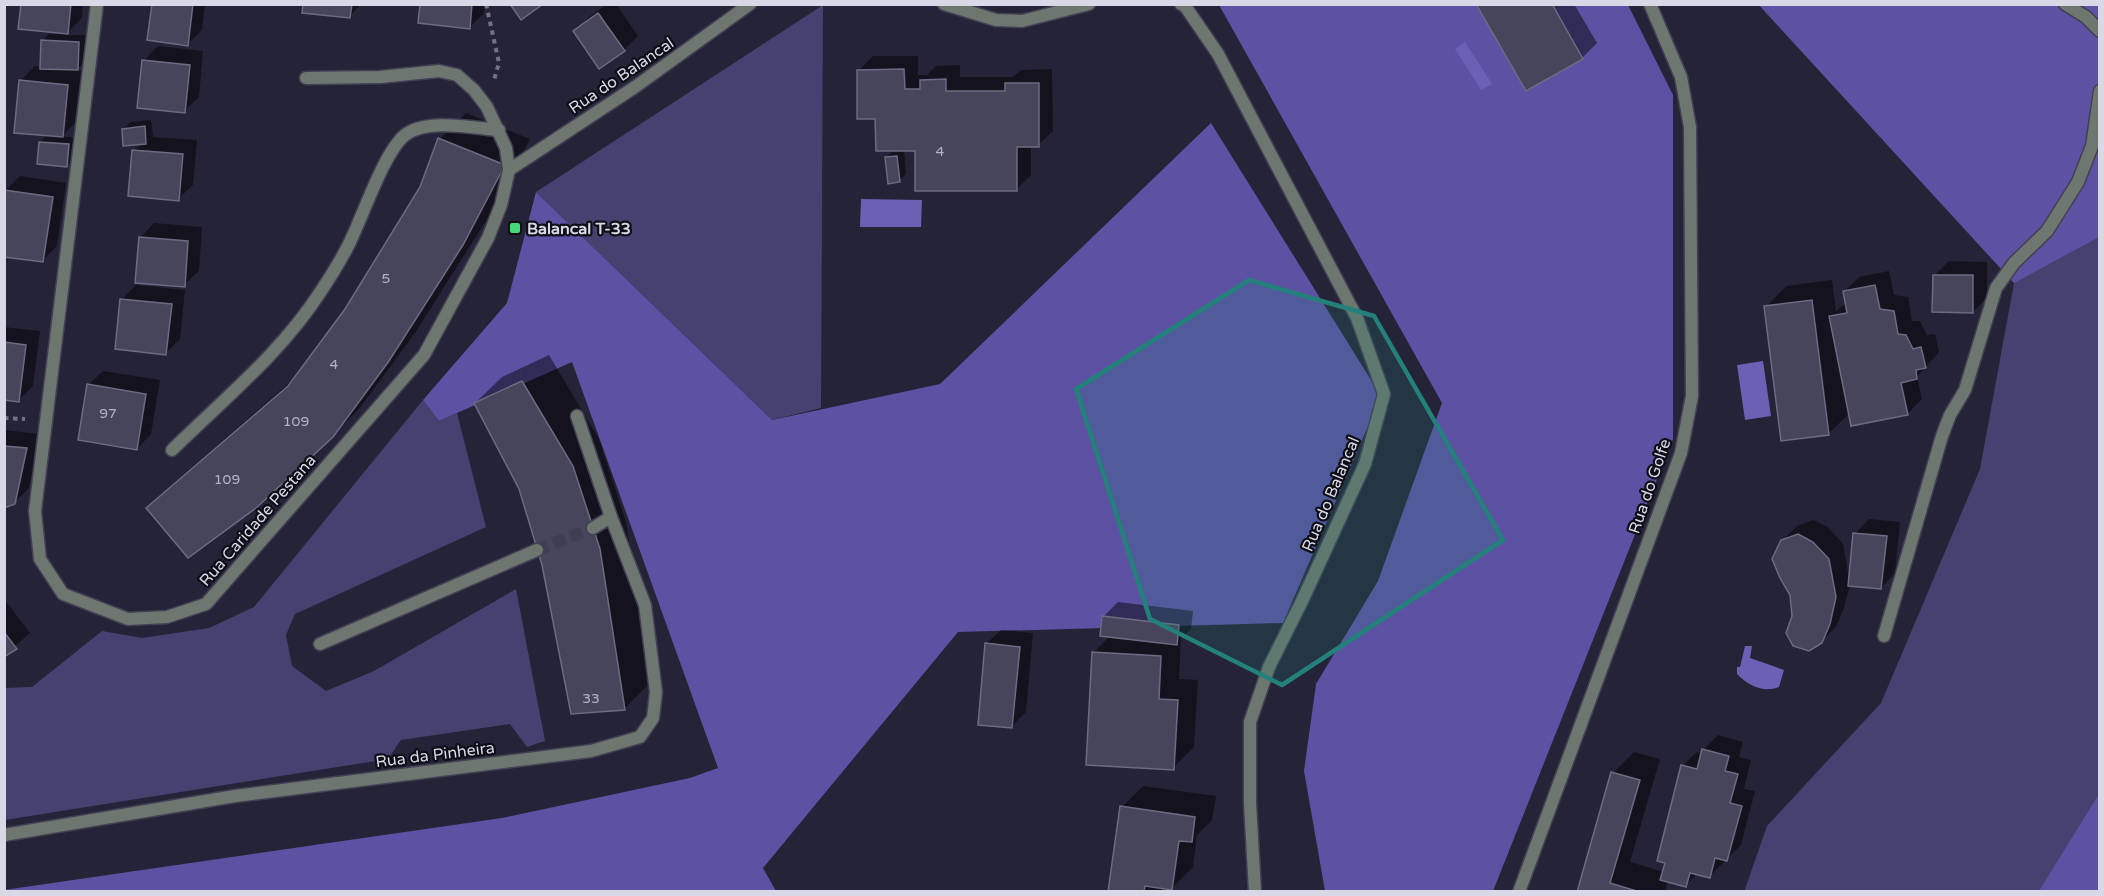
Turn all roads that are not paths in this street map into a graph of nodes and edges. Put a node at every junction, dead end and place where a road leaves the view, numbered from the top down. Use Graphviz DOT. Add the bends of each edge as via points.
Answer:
graph roads {
  1 [pos="97,4"];
  2 [pos="750,4"];
  3 [pos="944,4"];
  4 [pos="1089,4"];
  5 [pos="1181,4"];
  6 [pos="1650,4"];
  7 [pos="2065,4"];
  8 [pos="2100,31"];
  9 [pos="306,78"];
  10 [pos="2100,91"];
  11 [pos="499,130"];
  12 [pos="509,170"];
  13 [pos="577,416"];
  14 [pos="172,450"];
  15 [pos="610,517"];
  16 [pos="592,528"];
  17 [pos="537,550"];
  18 [pos="1884,636"];
  19 [pos="320,644"];
  20 [pos="4,835"];
  21 [pos="1256,891"];
  22 [pos="1519,891"];
  1 -- 12 [label="street, Rua Caridade Pestana" via="35,511 40,559 63,594 128,619 167,617 206,603 424,355 488,238"];
  2 -- 12 [label="street, Rua do Balancal" via="635,87"];
  3 -- 4 [label="street" via="996,20 1022,21"];
  5 -- 21 [label="street, Rua do Balancal" via="1218,54 1357,318 1384,394 1365,464 1269,667 1250,722"];
  6 -- 22 [label="street, Rua do Golfe" via="1681,77 1690,127 1692,396 1681,453"];
  7 -- 8 [label="street" via="2086,16"];
  9 -- 11 [label="street, Rua Caridade Pestana" via="439,71 457,75 487,107"];
  10 -- 18 [label="street" via="2092,146 2079,183 2047,231 2014,263 1996,288 1965,390 1942,436"];
  11 -- 12 [label="street, Rua Caridade Pestana"];
  11 -- 14 [label="street" via="437,125 406,134 393,147 349,245 320,292 265,360"];
  13 -- 15 [label="street, Rua da Pinheira"];
  15 -- 16 [label="street"];
  15 -- 20 [label="street, Rua da Pinheira" via="645,605 656,693 653,718 640,738 591,751 235,796"];
  17 -- 19 [label="street"];
}
